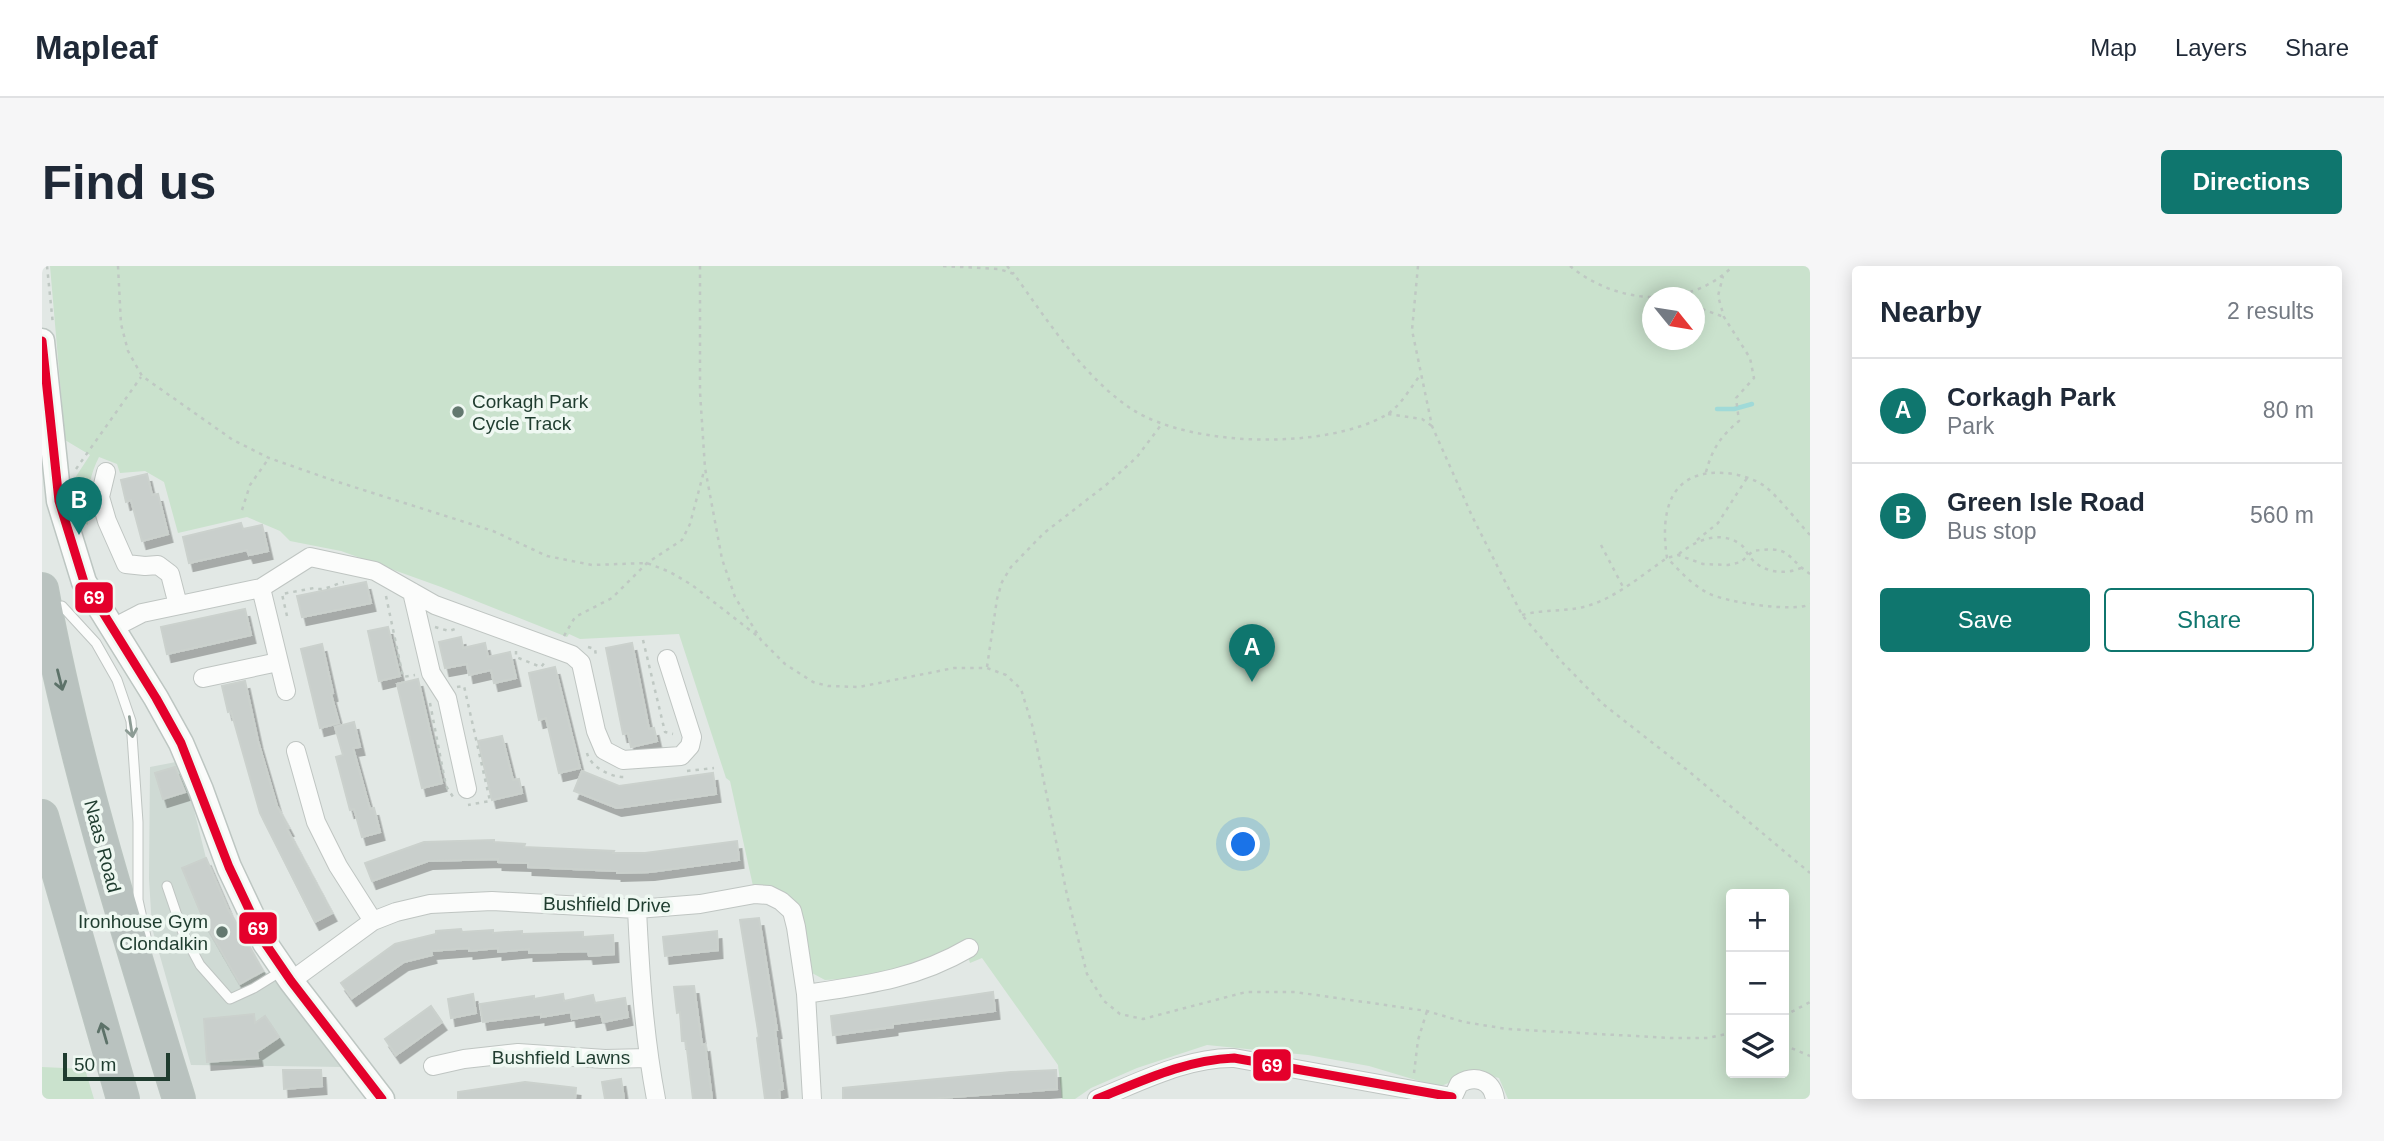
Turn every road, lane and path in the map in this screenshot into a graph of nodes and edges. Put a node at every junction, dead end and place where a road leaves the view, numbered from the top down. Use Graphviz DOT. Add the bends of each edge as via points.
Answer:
graph roads {
  1 [pos="118,266"];
  2 [pos="700,266"];
  3 [pos="943,266"];
  4 [pos="1007,266"];
  5 [pos="1418,266"];
  6 [pos="1570,266"];
  7 [pos="1733,266"];
  8 [pos="1014,274"];
  9 [pos="1723,276"];
  10 [pos="1701,287"];
  11 [pos="1642,296"];
  12 [pos="1705,310"];
  13 [pos="1724,317"];
  14 [pos="42,341"];
  15 [pos="1420,374"];
  16 [pos="142,376"];
  17 [pos="1388,414"];
  18 [pos="1161,425"];
  19 [pos="1432,426"];
  20 [pos="269,458"];
  21 [pos="705,468"];
  22 [pos="75,470"];
  23 [pos="106,472"];
  24 [pos="1706,472"];
  25 [pos="1747,478"];
  26 [pos="242,510"];
  27 [pos="1810,536"];
  28 [pos="1695,542"];
  29 [pos="1601,545"];
  30 [pos="1678,555"];
  31 [pos="1749,557"];
  32 [pos="1667,558"];
  33 [pos="647,564"];
  34 [pos="1801,568"];
  35 [pos="1810,574"];
  36 [pos="354,580"];
  37 [pos="384,586"];
  38 [pos="1623,587"];
  39 [pos="261,588"];
  40 [pos="412,592"];
  41 [pos="52,598"];
  42 [pos="1810,604"];
  43 [pos="178,605"];
  44 [pos="1522,615"];
  45 [pos="287,616"];
  46 [pos="430,626"];
  47 [pos="113,628"];
  48 [pos="459,628"];
  49 [pos="562,639"];
  50 [pos="761,640"];
  51 [pos="516,649"];
  52 [pos="548,659"];
  53 [pos="667,659"];
  54 [pos="278,662"];
  55 [pos="987,668"];
  56 [pos="418,675"];
  57 [pos="204,678"];
  58 [pos="454,688"];
  59 [pos="286,691"];
  60 [pos="429,696"];
  61 [pos="585,746"];
  62 [pos="296,751"];
  63 [pos="714,768"];
  64 [pos="684,771"];
  65 [pos="629,776"];
  66 [pos="467,789"];
  67 [pos="42,816"];
  68 [pos="1810,873"];
  69 [pos="167,886"];
  70 [pos="637,909"];
  71 [pos="373,922"];
  72 [pos="969,948"];
  73 [pos="149,952"];
  74 [pos="287,976"];
  75 [pos="806,994"];
  76 [pos="1810,1002"];
  77 [pos="161,1005"];
  78 [pos="1427,1011"];
  79 [pos="1786,1015"];
  80 [pos="1726,1034"];
  81 [pos="1789,1047"];
  82 [pos="1810,1056"];
  83 [pos="648,1058"];
  84 [pos="433,1066"];
  85 [pos="1413,1081"];
  86 [pos="1452,1098"];
  87 [pos="123,1099"];
  88 [pos="179,1099"];
  89 [pos="185,1099"];
  90 [pos="382,1099"];
  91 [pos="656,1099"];
  92 [pos="812,1099"];
  93 [pos="1097,1099"];
  94 [pos="1495,1099"];
  1 -- 16 [label="path" via="121,324 128,351"];
  2 -- 21 [label="path" via="699,392"];
  3 -- 8 [label="path"];
  4 -- 8 [label="path"];
  5 -- 15 [label="path" via="1412,330"];
  6 -- 11 [label="path" via="1590,280"];
  7 -- 9 [label="path"];
  8 -- 18 [label="path" via="1095,379"];
  9 -- 10 [label="path"];
  9 -- 13 [label="path" via="1718,296"];
  12 -- 13 [label="path"];
  13 -- 24 [label="path" via="1750,358 1754,378 1736,398 1739,421 1712,450"];
  14 -- 47 [label="street" via="59,501 85,582"];
  15 -- 17 [label="path"];
  15 -- 19 [label="path"];
  16 -- 20 [label="path" via="233,440"];
  16 -- 22 [label="path"];
  17 -- 18 [label="path" via="1326,434 1255,440"];
  17 -- 19 [label="path" via="1422,419"];
  18 -- 55 [label="path" via="1137,457 1044,533 1012,567 997,599"];
  19 -- 44 [label="path"];
  20 -- 26 [label="path" via="250,485"];
  20 -- 33 [label="path" via="493,531 564,561"];
  21 -- 33 [label="path" via="682,540"];
  21 -- 50 [label="path" via="722,559 735,597"];
  23 -- 43 [label="street" via="100,497 126,564 158,565 170,574"];
  24 -- 25 [label="path"];
  24 -- 32 [label="path" via="1687,480 1671,499 1664,517"];
  25 -- 27 [label="path" via="1765,486"];
  25 -- 28 [label="path" via="1718,523"];
  28 -- 30 [label="path"];
  28 -- 31 [label="path" via="1727,538 1739,543"];
  29 -- 38 [label="path"];
  30 -- 31 [label="path" via="1716,565"];
  30 -- 32 [label="path"];
  31 -- 34 [label="path" via="1781,573"];
  31 -- 34 [label="path" via="1753,551 1776,550 1788,553"];
  32 -- 38 [label="path"];
  32 -- 42 [label="path" via="1712,596 1793,608"];
  33 -- 49 [label="path" via="612,598 575,617"];
  33 -- 50 [label="path" via="692,585"];
  34 -- 35 [label="path"];
  36 -- 45 [label="path" via="282,594"];
  37 -- 56 [label="path" via="403,677"];
  38 -- 44 [label="path" via="1584,607"];
  39 -- 40 [label="street" via="310,557 375,571"];
  39 -- 43 [label="street"];
  39 -- 54 [label="street"];
  40 -- 53 [label="street" via="454,613 572,655 580,663 604,750 623,760 681,757 690,746 691,733"];
  40 -- 66 [label="street" via="431,673 447,698"];
  41 -- 73 [label="lane, one-way" via="96,643 117,680 131,721 138,900"];
  41 -- 88 [label="highway, Naas Road, one-way" via="55,658 107,868"];
  43 -- 47 [label="street" via="142,612"];
  44 -- 68 [label="path" via="1603,704"];
  46 -- 48 [label="path" via="449,631"];
  47 -- 74 [label="street" via="180,743 247,907"];
  50 -- 55 [label="path" via="798,675 828,686 859,687 954,668"];
  51 -- 52 [label="path" via="516,657 541,667"];
  54 -- 57 [label="street"];
  54 -- 59 [label="street"];
  55 -- 78 [label="path" via="1006,675 1021,689 1087,974 1104,1002 1120,1014 1143,1019 1246,992 1295,992"];
  58 -- 60 [label="path" via="464,686 489,801 470,806 453,799 446,786"];
  61 -- 65 [label="path" via="588,759 606,772 615,778"];
  62 -- 71 [label="street" via="316,822"];
  63 -- 64 [label="path"];
  87 -- 67 [label="highway, one-way"];
  69 -- 74 [label="lane" via="183,933 201,965 230,999"];
  70 -- 71 [label="street, Bushfield Drive" via="505,901 443,903 396,912"];
  70 -- 75 [label="street, Bushfield Drive" via="755,894 781,901 792,911"];
  70 -- 83 [label="street, Bushfield Lawns"];
  71 -- 74 [label="street, Bushfield Drive"];
  72 -- 75 [label="street" via="891,981"];
  74 -- 90 [label="street"];
  75 -- 92 [label="street, Bushfield Drive"];
  76 -- 79 [label="path"];
  77 -- 89 [label="lane"];
  78 -- 80 [label="path" via="1507,1029 1671,1038"];
  78 -- 85 [label="path"];
  81 -- 82 [label="path"];
  83 -- 84 [label="street, Bushfield Lawns" via="518,1053"];
  83 -- 91 [label="street, Bushfield Lawns"];
  86 -- 93 [label="street" via="1215,1058"];
  86 -- 94 [label="street" via="1459,1084 1473,1079 1487,1083"];
}
